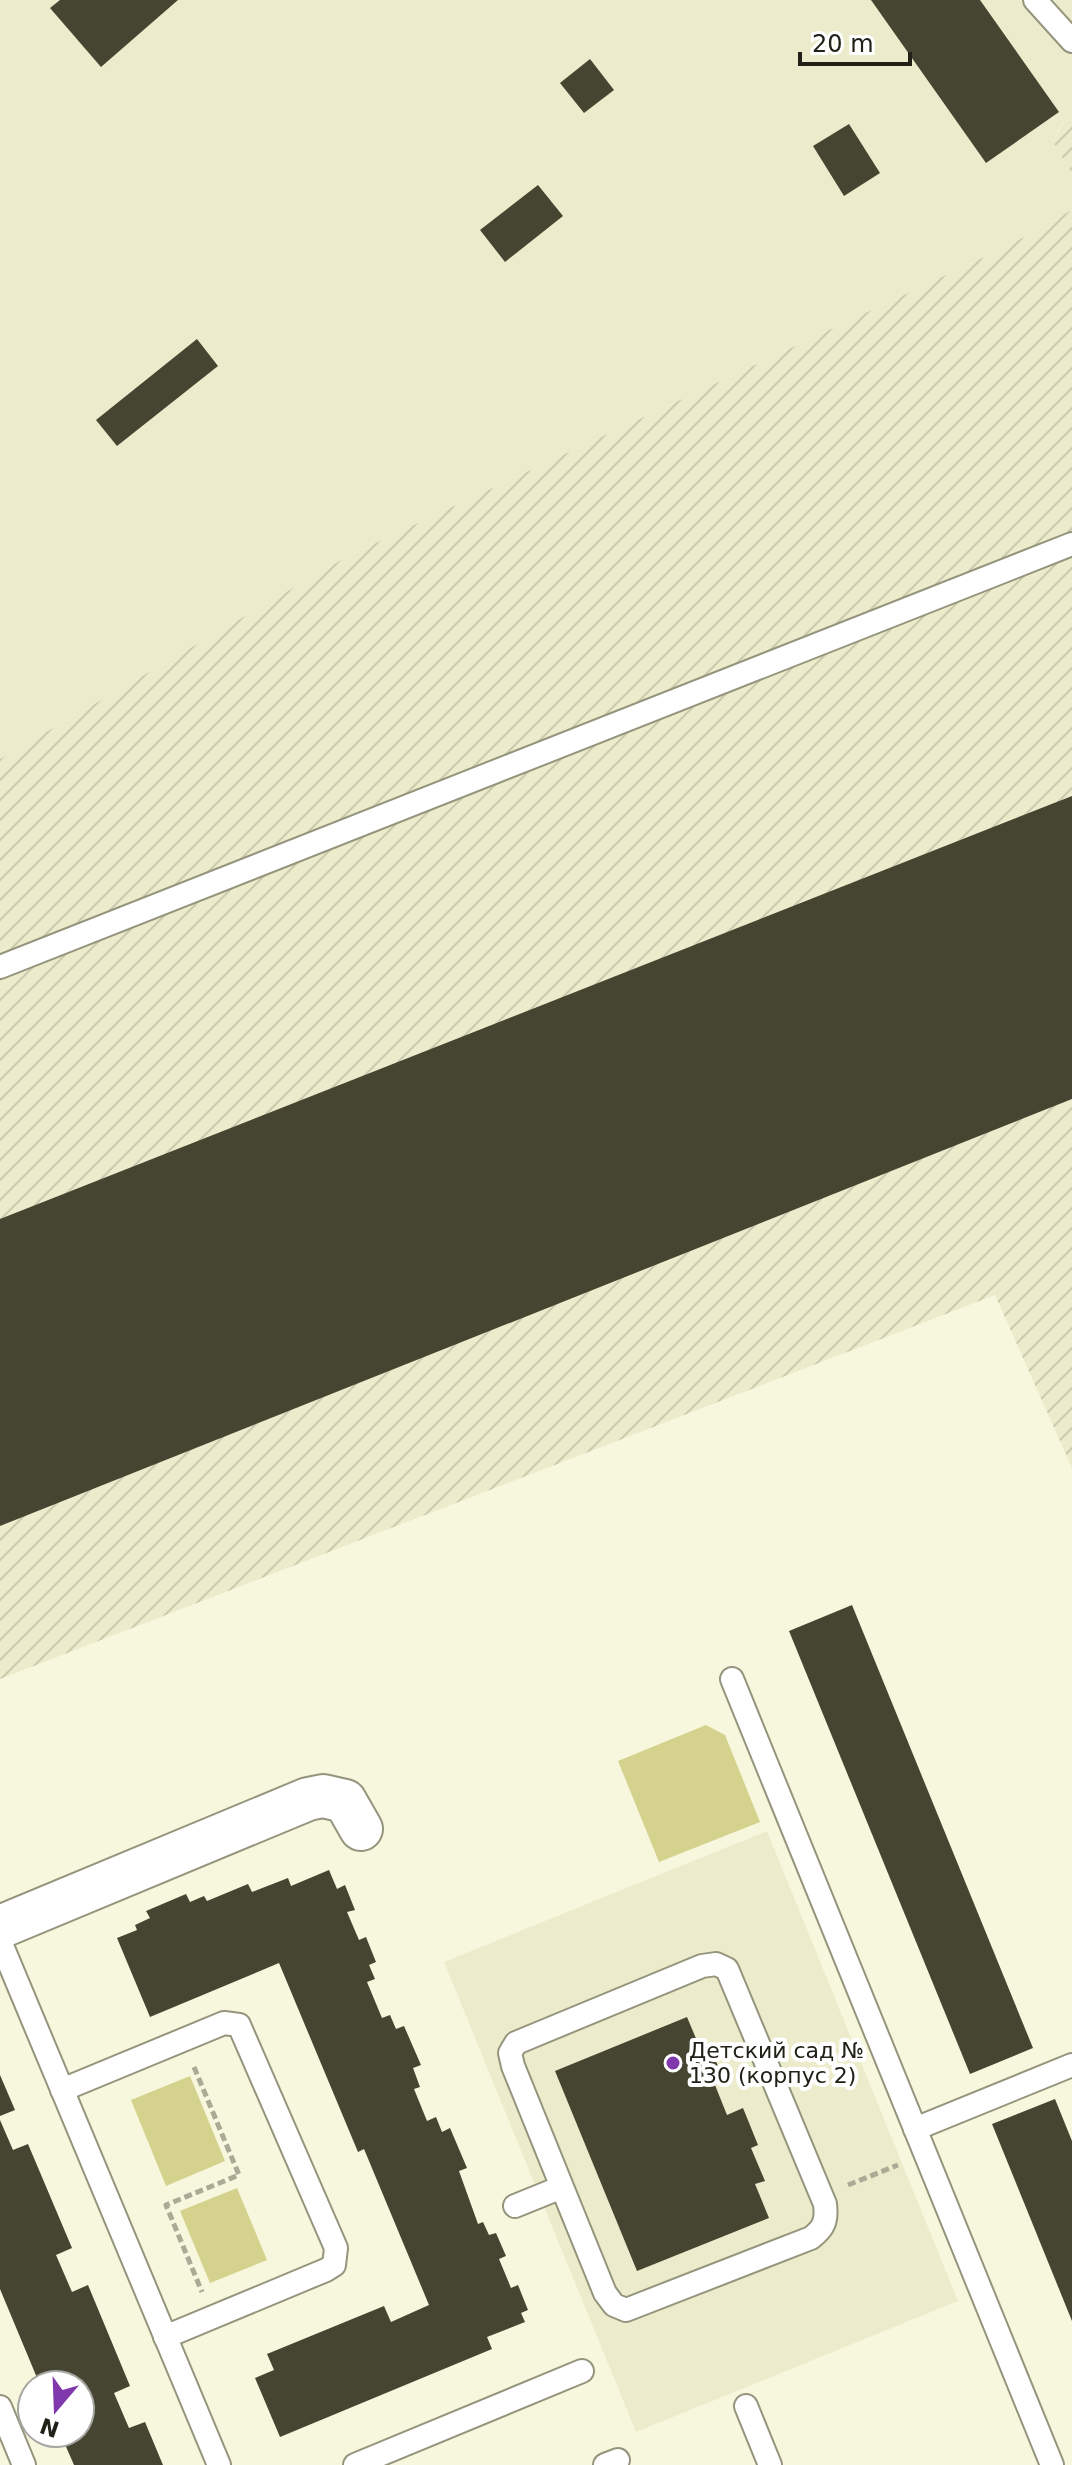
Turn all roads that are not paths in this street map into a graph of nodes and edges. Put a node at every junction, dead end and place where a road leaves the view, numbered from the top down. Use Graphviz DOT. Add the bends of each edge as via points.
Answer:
graph roads {
  1 [pos="1035,0"];
  2 [pos="1072,41"];
  3 [pos="1072,544"];
  4 [pos="0,967"];
  5 [pos="732,1679"];
  6 [pos="361,1829"];
  7 [pos="0,1927"];
  8 [pos="0,1941"];
  9 [pos="1072,2065"];
  10 [pos="62,2090"];
  11 [pos="915,2129"];
  12 [pos="562,2187"];
  13 [pos="515,2206"];
  14 [pos="165,2337"];
  15 [pos="582,2371"];
  16 [pos="746,2406"];
  17 [pos="0,2407"];
  18 [pos="24,2465"];
  19 [pos="219,2465"];
  20 [pos="355,2465"];
  21 [pos="770,2465"];
  22 [pos="1052,2465"];
  1 -- 2 [label="lane"];
  3 -- 4 [label="lane"];
  5 -- 11 [label="lane"];
  6 -- 7 [label="street" via="345,1801 308,1799"];
  8 -- 10 [label="lane"];
  9 -- 11 [label="lane"];
  10 -- 14 [label="lane"];
  10 -- 14 [label="lane" via="230,2022 245,2031 337,2257 326,2270"];
  11 -- 22 [label="lane"];
  12 -- 12 [label="lane" via="605,2293 626,2310 823,2229 827,2217 822,2196 727,1969 702,1966 516,2043 510,2053 513,2066"];
  12 -- 13 [label="lane"];
  14 -- 19 [label="lane"];
  15 -- 20 [label="lane"];
  16 -- 21 [label="lane"];
  17 -- 18 [label="lane"];
}
